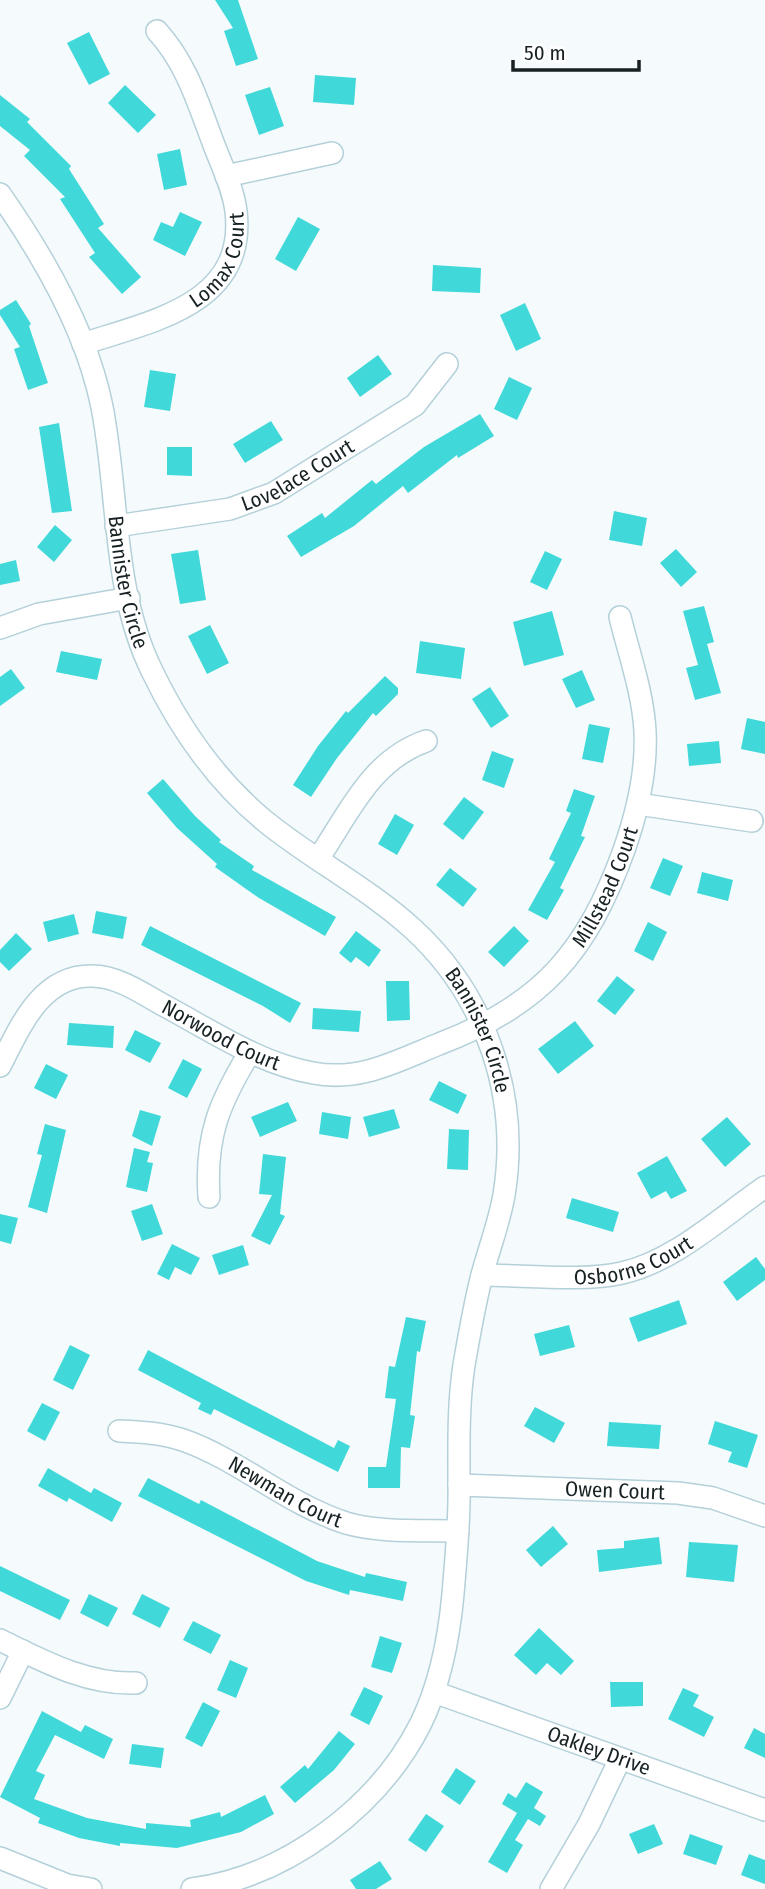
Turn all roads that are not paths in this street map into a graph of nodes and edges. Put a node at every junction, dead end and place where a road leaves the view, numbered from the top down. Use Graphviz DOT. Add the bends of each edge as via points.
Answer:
graph roads {
  1 [pos="157,31"];
  2 [pos="332,153"];
  3 [pos="226,176"];
  4 [pos="0,194"];
  5 [pos="83,344"];
  6 [pos="447,364"];
  7 [pos="116,526"];
  8 [pos="129,598"];
  9 [pos="620,617"];
  10 [pos="0,628"];
  11 [pos="426,741"];
  12 [pos="638,804"];
  13 [pos="752,821"];
  14 [pos="318,859"];
  15 [pos="484,1027"];
  16 [pos="250,1052"];
  17 [pos="0,1066"];
  18 [pos="765,1187"];
  19 [pos="209,1197"];
  20 [pos="482,1275"];
  21 [pos="119,1431"];
  22 [pos="460,1485"];
  23 [pos="765,1516"];
  24 [pos="458,1531"];
  25 [pos="0,1640"];
  26 [pos="23,1651"];
  27 [pos="136,1683"];
  28 [pos="434,1692"];
  29 [pos="0,1698"];
  30 [pos="619,1761"];
  31 [pos="765,1810"];
  32 [pos="0,1858"];
  33 [pos="85,1889"];
  34 [pos="91,1889"];
  35 [pos="192,1889"];
  36 [pos="551,1889"];
  1 -- 3 [label="street, Lomax Court" via="177,53"];
  2 -- 3 [label="street"];
  3 -- 5 [label="street, Lomax Court" via="236,209 236,233 219,280 193,304 175,313"];
  4 -- 5 [label="street, Bannister Circle" via="43,261"];
  5 -- 7 [label="street, Bannister Circle" via="102,406"];
  6 -- 7 [label="street, Lovelace Court" via="415,405 274,494 230,509"];
  7 -- 8 [label="street, Bannister Circle"];
  8 -- 10 [label="street" via="39,614"];
  8 -- 14 [label="street, Bannister Circle" via="152,673 198,749 265,821"];
  9 -- 12 [label="street, Millstead Court" via="645,733"];
  11 -- 14 [label="street" via="400,752 378,769"];
  12 -- 13 [label="street"];
  12 -- 15 [label="street, Millstead Court" via="615,873 589,930 541,986"];
  14 -- 15 [label="street, Bannister Circle" via="429,944"];
  15 -- 16 [label="street, Norwood Court" via="350,1076 312,1073"];
  15 -- 20 [label="street, Bannister Circle" via="498,1063 508,1129 503,1198"];
  16 -- 17 [label="street, Norwood Court" via="127,985 93,976 66,980 39,999"];
  16 -- 19 [label="street" via="214,1122 209,1144"];
  18 -- 20 [label="street, Osborne Court" via="676,1250 629,1272"];
  20 -- 22 [label="street, Bannister Circle" via="463,1370"];
  21 -- 24 [label="street, Newman Court" via="151,1432 185,1441 347,1523"];
  22 -- 23 [label="street, Owen Court" via="678,1493 713,1497"];
  22 -- 24 [label="street, Bannister Circle"];
  24 -- 28 [label="street, Bannister Circle" via="450,1626"];
  25 -- 26 [label="street"];
  26 -- 27 [label="street" via="101,1683"];
  26 -- 29 [label="street"];
  28 -- 30 [label="street, Oakley Drive"];
  28 -- 35 [label="street, Bannister Circle" via="391,1770 330,1829 260,1869"];
  30 -- 31 [label="street, Oakley Drive"];
  30 -- 36 [label="street" via="590,1824"];
  32 -- 33 [label="street"];
  33 -- 34 [label="street"];
}
